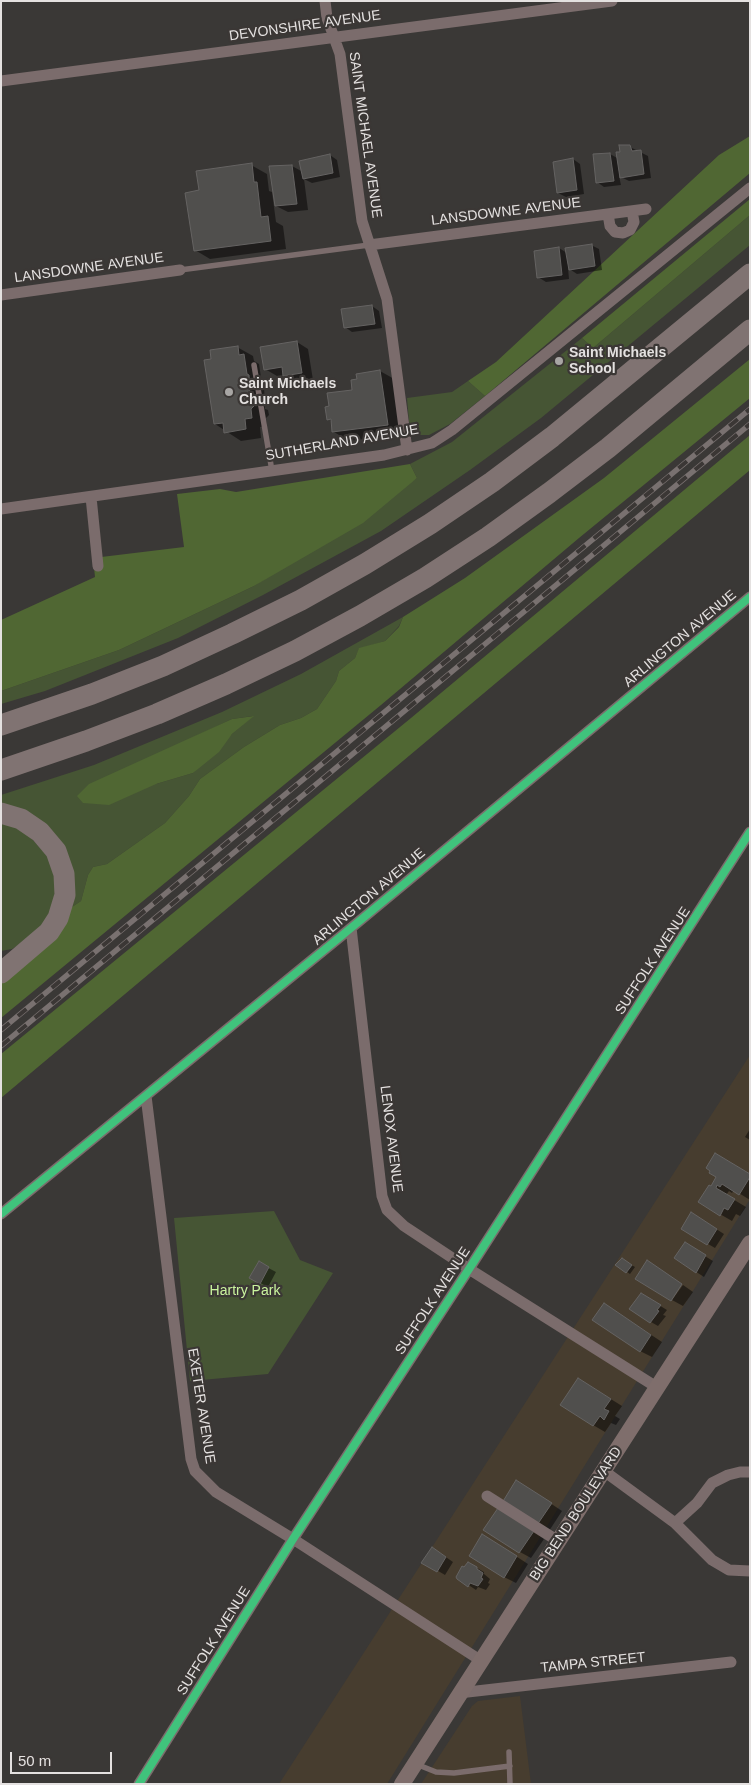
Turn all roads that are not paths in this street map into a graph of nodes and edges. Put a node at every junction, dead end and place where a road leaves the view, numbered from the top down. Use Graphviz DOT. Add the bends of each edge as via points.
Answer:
graph roads {
  1 [pos="325,1"];
  2 [pos="612,1"];
  3 [pos="333,37"];
  4 [pos="1,82"];
  5 [pos="750,188"];
  6 [pos="646,210"];
  7 [pos="632,211"];
  8 [pos="608,214"];
  9 [pos="369,245"];
  10 [pos="180,270"];
  11 [pos="750,274"];
  12 [pos="1,295"];
  13 [pos="750,330"];
  14 [pos="254,365"];
  15 [pos="407,450"];
  16 [pos="272,471"];
  17 [pos="91,497"];
  18 [pos="1,509"];
  19 [pos="98,566"];
  20 [pos="750,597"];
  21 [pos="1,725"];
  22 [pos="1,770"];
  23 [pos="1,812"];
  24 [pos="750,832"];
  25 [pos="352,928"];
  26 [pos="28,951"];
  27 [pos="1,958"];
  28 [pos="1,973"];
  29 [pos="146,1096"];
  30 [pos="1,1214"];
  31 [pos="750,1244"];
  32 [pos="469,1269"];
  33 [pos="658,1388"];
  34 [pos="604,1471"];
  35 [pos="750,1472"];
  36 [pos="487,1496"];
  37 [pos="676,1523"];
  38 [pos="293,1539"];
  39 [pos="558,1541"];
  40 [pos="750,1570"];
  41 [pos="480,1660"];
  42 [pos="731,1662"];
  43 [pos="459,1693"];
  44 [pos="508,1752"];
  45 [pos="414,1763"];
  46 [pos="510,1766"];
  47 [pos="138,1784"];
  48 [pos="402,1784"];
  49 [pos="510,1784"];
  1 -- 3 [label="street, SAINT MICHAEL AVENUE"];
  2 -- 3 [label="street, DEVONSHIRE AVENUE"];
  3 -- 4 [label="street, DEVONSHIRE AVENUE"];
  3 -- 9 [label="street, SAINT MICHAEL AVENUE" via="340,54 362,221"];
  5 -- 15 [label="street, SUTHERLAND AVENUE" via="452,430 432,443"];
  6 -- 7 [label="street, LANSDOWNE AVENUE"];
  7 -- 8 [label="street, LANSDOWNE AVENUE"];
  7 -- 8 [label="street" via="634,222 630,230 623,233 615,232 610,226"];
  8 -- 9 [label="street, LANSDOWNE AVENUE"];
  9 -- 10 [label="lane"];
  9 -- 15 [label="street, SAINT MICHAEL AVENUE" via="387,299"];
  10 -- 12 [label="street, LANSDOWNE AVENUE"];
  11 -- 21 [label="highway" via="552,437 492,482 365,564 301,600 163,666"];
  13 -- 22 [label="highway" via="549,494 464,552 368,611 295,651 157,714"];
  14 -- 16 [label="lane"];
  15 -- 16 [label="street, SUTHERLAND AVENUE"];
  16 -- 17 [label="street, SUTHERLAND AVENUE"];
  17 -- 18 [label="street, SUTHERLAND AVENUE"];
  17 -- 19 [label="street"];
  20 -- 25 [label="street, ARLINGTON AVENUE"];
  23 -- 26 [label="highway" via="21,819 40,832 56,851 64,874 65,895 58,918 49,932"];
  24 -- 32 [label="street, SUFFOLK AVENUE"];
  25 -- 29 [label="street, ARLINGTON AVENUE"];
  25 -- 32 [label="street, LENOX AVENUE" via="382,1196 387,1210 404,1226"];
  26 -- 27 [label="highway"];
  26 -- 28 [label="highway"];
  29 -- 30 [label="street, ARLINGTON AVENUE"];
  29 -- 38 [label="street, EXETER AVENUE" via="195,1471 216,1492"];
  31 -- 33 [label="main road, BIG BEND BOULEVARD"];
  32 -- 33 [label="street, LENOX AVENUE"];
  32 -- 38 [label="street, SUFFOLK AVENUE"];
  33 -- 34 [label="main road, BIG BEND BOULEVARD"];
  34 -- 37 [label="street"];
  34 -- 39 [label="main road, BIG BEND BOULEVARD"];
  35 -- 37 [label="street" via="728,1475 712,1483"];
  36 -- 39 [label="street"];
  37 -- 40 [label="street" via="712,1560 729,1570"];
  38 -- 41 [label="street, EXETER AVENUE"];
  38 -- 47 [label="street, SUFFOLK AVENUE"];
  39 -- 41 [label="main road, BIG BEND BOULEVARD"];
  41 -- 43 [label="main road, BIG BEND BOULEVARD"];
  42 -- 43 [label="street, TAMPA STREET"];
  43 -- 45 [label="main road, BIG BEND BOULEVARD"];
  44 -- 46 [label="lane"];
  45 -- 46 [label="lane" via="436,1772"];
  45 -- 48 [label="main road, BIG BEND BOULEVARD"];
  46 -- 49 [label="lane"];
}
